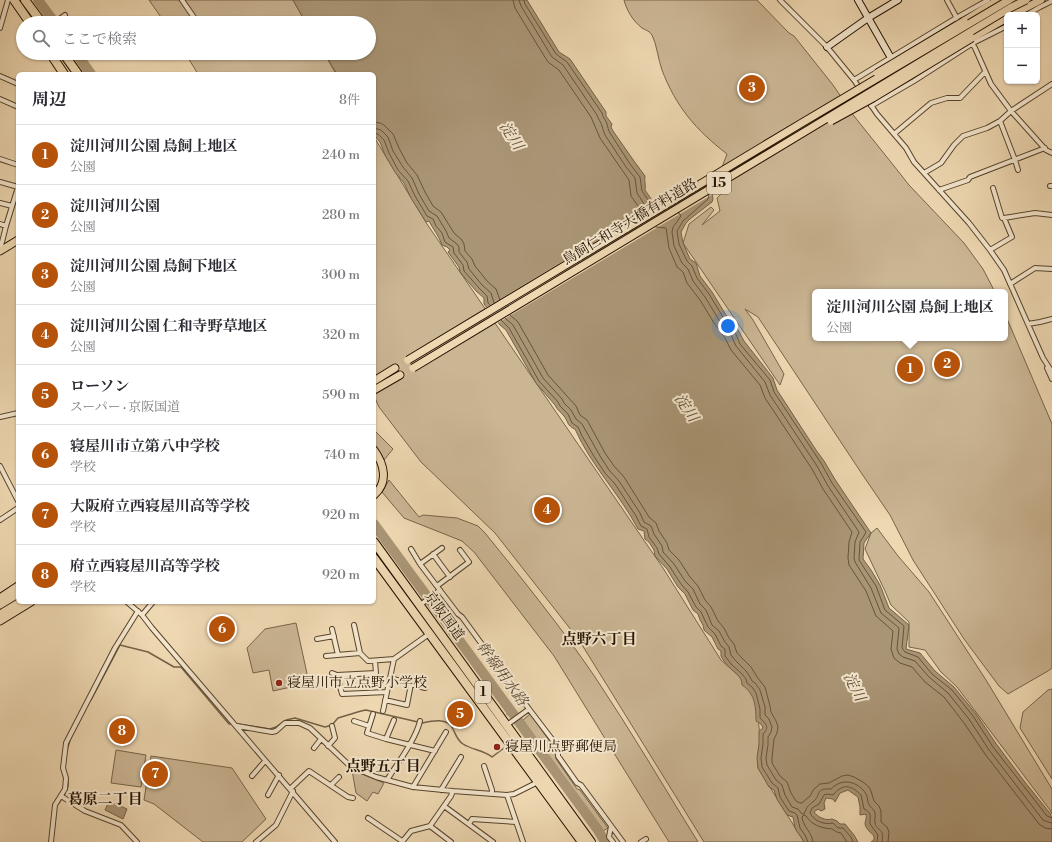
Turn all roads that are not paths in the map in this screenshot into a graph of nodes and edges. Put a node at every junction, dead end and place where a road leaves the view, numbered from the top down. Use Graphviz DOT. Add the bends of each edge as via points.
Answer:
graph roads {
  1 [pos="8,0"];
  2 [pos="14,0"];
  3 [pos="25,0"];
  4 [pos="182,0"];
  5 [pos="780,0"];
  6 [pos="858,0"];
  7 [pos="898,0"];
  8 [pos="947,0"];
  9 [pos="988,0"];
  10 [pos="998,0"];
  11 [pos="1009,0"];
  12 [pos="1026,0"];
  13 [pos="1041,0"];
  14 [pos="1052,1"];
  15 [pos="1018,12"];
  16 [pos="1031,12"];
  17 [pos="25,16"];
  18 [pos="37,16"];
  19 [pos="193,16"];
  20 [pos="868,18"];
  21 [pos="956,18"];
  22 [pos="1004,20"];
  23 [pos="1004,27"];
  24 [pos="0,28"];
  25 [pos="972,41"];
  26 [pos="827,47"];
  27 [pos="891,58"];
  28 [pos="55,60"];
  29 [pos="68,60"];
  30 [pos="63,72"];
  31 [pos="77,72"];
  32 [pos="985,72"];
  33 [pos="0,76"];
  34 [pos="854,80"];
  35 [pos="16,83"];
  36 [pos="911,83"];
  37 [pos="1052,84"];
  38 [pos="0,99"];
  39 [pos="16,106"];
  40 [pos="871,106"];
  41 [pos="1011,111"];
  42 [pos="1000,121"];
  43 [pos="800,124"];
  44 [pos="804,132"];
  45 [pos="894,134"];
  46 [pos="1045,148"];
  47 [pos="1052,153"];
  48 [pos="0,159"];
  49 [pos="1015,160"];
  50 [pos="16,164"];
  51 [pos="1018,170"];
  52 [pos="924,173"];
  53 [pos="0,182"];
  54 [pos="16,186"];
  55 [pos="993,188"];
  56 [pos="939,190"];
  57 [pos="16,193"];
  58 [pos="0,203"];
  59 [pos="12,206"];
  60 [pos="1052,215"];
  61 [pos="1004,218"];
  62 [pos="0,224"];
  63 [pos="6,226"];
  64 [pos="16,241"];
  65 [pos="990,250"];
  66 [pos="0,251"];
  67 [pos="1052,269"];
  68 [pos="1010,284"];
  69 [pos="1052,319"];
  70 [pos="1028,324"];
  71 [pos="1043,358"];
  72 [pos="408,360"];
  73 [pos="396,368"];
  74 [pos="413,368"];
  75 [pos="1052,372"];
  76 [pos="400,375"];
  77 [pos="376,378"];
  78 [pos="1052,379"];
  79 [pos="383,384"];
  80 [pos="376,389"];
  81 [pos="376,394"];
  82 [pos="16,413"];
  83 [pos="0,417"];
  84 [pos="376,453"];
  85 [pos="0,466"];
  86 [pos="376,493"];
  87 [pos="16,497"];
  88 [pos="16,509"];
  89 [pos="0,520"];
  90 [pos="376,545"];
  91 [pos="442,548"];
  92 [pos="411,549"];
  93 [pos="460,550"];
  94 [pos="433,554"];
  95 [pos="376,561"];
  96 [pos="420,564"];
  97 [pos="450,577"];
  98 [pos="16,587"];
  99 [pos="438,588"];
  100 [pos="16,595"];
  101 [pos="0,598"];
  102 [pos="422,603"];
  103 [pos="17,604"];
  104 [pos="27,604"];
  105 [pos="129,604"];
  106 [pos="151,604"];
  107 [pos="0,605"];
  108 [pos="138,611"];
  109 [pos="0,614"];
  110 [pos="142,615"];
  111 [pos="0,621"];
  112 [pos="354,625"];
  113 [pos="332,629"];
  114 [pos="430,634"];
  115 [pos="334,636"];
  116 [pos="317,639"];
  117 [pos="360,653"];
  118 [pos="338,655"];
  119 [pos="326,656"];
  120 [pos="394,659"];
  121 [pos="375,661"];
  122 [pos="332,673"];
  123 [pos="337,675"];
  124 [pos="390,678"];
  125 [pos="411,684"];
  126 [pos="425,688"];
  127 [pos="387,692"];
  128 [pos="385,700"];
  129 [pos="529,709"];
  130 [pos="383,711"];
  131 [pos="373,714"];
  132 [pos="394,720"];
  133 [pos="354,721"];
  134 [pos="420,721"];
  135 [pos="510,723"];
  136 [pos="236,726"];
  137 [pos="332,726"];
  138 [pos="369,726"];
  139 [pos="446,732"];
  140 [pos="322,739"];
  141 [pos="386,739"];
  142 [pos="409,745"];
  143 [pos="328,746"];
  144 [pos="314,748"];
  145 [pos="435,751"];
  146 [pos="461,756"];
  147 [pos="265,761"];
  148 [pos="484,766"];
  149 [pos="279,775"];
  150 [pos="252,776"];
  151 [pos="339,777"];
  152 [pos="387,780"];
  153 [pos="538,782"];
  154 [pos="331,785"];
  155 [pos="413,787"];
  156 [pos="292,790"];
  157 [pos="440,790"];
  158 [pos="453,792"];
  159 [pos="492,794"];
  160 [pos="268,795"];
  161 [pos="507,795"];
  162 [pos="62,797"];
  163 [pos="353,798"];
  164 [pos="444,806"];
  165 [pos="368,818"];
  166 [pos="516,822"];
  167 [pos="469,824"];
  168 [pos="430,826"];
  169 [pos="611,826"];
  170 [pos="646,839"];
  171 [pos="402,841"];
  172 [pos="51,842"];
  173 [pos="137,842"];
  174 [pos="256,842"];
  175 [pos="336,842"];
  176 [pos="451,842"];
  177 [pos="493,842"];
  178 [pos="523,842"];
  179 [pos="582,842"];
  180 [pos="591,842"];
  181 [pos="613,842"];
  182 [pos="624,842"];
  183 [pos="641,842"];
  1 -- 24 [label="street"];
  2 -- 17 [label="highway"];
  3 -- 18 [label="highway"];
  4 -- 19 [label="street"];
  5 -- 26 [label="street"];
  6 -- 20 [label="street"];
  7 -- 20 [label="street"];
  8 -- 21 [label="street"];
  9 -- 21 [label="street"];
  10 -- 43 [label="main road, bridge" via="855,86 803,119"];
  11 -- 43 [label="main road, 鳥飼仁和寺大橋有料道路 / 15, bridge"];
  12 -- 44 [label="main road, 鳥飼仁和寺大橋有料道路 / 15, bridge"];
  13 -- 15 [label="main road"];
  14 -- 16 [label="street"];
  20 -- 26 [label="street"];
  20 -- 27 [label="street"];
  21 -- 25 [label="street"];
  21 -- 27 [label="street"];
  22 -- 25 [label="main road"];
  23 -- 25 [label="street"];
  25 -- 32 [label="street"];
  25 -- 36 [label="street"];
  25 -- 44 [label="main road, bridge" via="874,98 810,132"];
  26 -- 34 [label="street"];
  27 -- 34 [label="street"];
  27 -- 36 [label="street"];
  28 -- 30 [label="highway"];
  29 -- 31 [label="highway"];
  32 -- 41 [label="street"];
  32 -- 45 [label="street" via="960,98 947,98 931,103"];
  33 -- 35 [label="street"];
  34 -- 40 [label="street"];
  36 -- 40 [label="street"];
  37 -- 41 [label="street"];
  38 -- 39 [label="street"];
  40 -- 45 [label="street"];
  41 -- 42 [label="street"];
  41 -- 46 [label="street"];
  42 -- 49 [label="street"];
  42 -- 52 [label="street" via="963,136 941,162"];
  43 -- 72 [label="main road, 鳥飼仁和寺大橋有料道路 / 15, bridge"];
  44 -- 74 [label="main road, 鳥飼仁和寺大橋有料道路 / 15, bridge"];
  45 -- 52 [label="street"];
  46 -- 47 [label="street"];
  46 -- 49 [label="street"];
  48 -- 50 [label="street"];
  49 -- 51 [label="street"];
  49 -- 56 [label="street"];
  52 -- 56 [label="street"];
  53 -- 54 [label="street"];
  55 -- 61 [label="street"];
  56 -- 65 [label="street"];
  57 -- 59 [label="street"];
  58 -- 59 [label="street"];
  59 -- 63 [label="street"];
  60 -- 61 [label="street" via="1035,213"];
  61 -- 65 [label="street" via="1012,237"];
  62 -- 63 [label="street"];
  63 -- 66 [label="street"];
  64 -- 66 [label="main road"];
  65 -- 68 [label="street"];
  67 -- 68 [label="street" via="1035,268"];
  68 -- 70 [label="street"];
  69 -- 70 [label="street"];
  70 -- 71 [label="street"];
  71 -- 75 [label="street"];
  71 -- 78 [label="street"];
  73 -- 77 [label="main road"];
  76 -- 79 [label="main road"];
  79 -- 80 [label="main road"];
  79 -- 81 [label="main road"];
  82 -- 83 [label="street"];
  84 -- 86 [label="main road" via="382,463 384,475"];
  85 -- 87 [label="street"];
  88 -- 89 [label="street"];
  90 -- 102 [label="highway, 京阪国道 / 1"];
  91 -- 94 [label="street"];
  92 -- 96 [label="street"];
  93 -- 97 [label="street" via="469,562"];
  94 -- 96 [label="street"];
  94 -- 97 [label="street"];
  95 -- 114 [label="highway, 京阪国道 / 1"];
  96 -- 99 [label="street"];
  97 -- 99 [label="street"];
  98 -- 101 [label="main road"];
  99 -- 102 [label="street"];
  99 -- 129 [label="street"];
  100 -- 107 [label="main road"];
  102 -- 135 [label="highway, 京阪国道 / 1"];
  103 -- 109 [label="main road"];
  104 -- 111 [label="main road"];
  105 -- 108 [label="street"];
  106 -- 110 [label="street"];
  108 -- 110 [label="street"];
  108 -- 162 [label="street" via="114,648 66,743 63,768 66,783"];
  110 -- 136 [label="street"];
  112 -- 117 [label="street"];
  113 -- 115 [label="street"];
  114 -- 120 [label="street"];
  114 -- 153 [label="highway, 京阪国道 / 1"];
  115 -- 116 [label="street"];
  115 -- 118 [label="street"];
  117 -- 118 [label="street"];
  117 -- 121 [label="street" via="368,661"];
  118 -- 119 [label="street"];
  120 -- 121 [label="street"];
  120 -- 124 [label="street"];
  121 -- 123 [label="street" via="376,673"];
  122 -- 123 [label="street"];
  123 -- 127 [label="street" via="342,694"];
  124 -- 125 [label="street"];
  124 -- 127 [label="street"];
  125 -- 126 [label="street"];
  125 -- 128 [label="street" via="407,705"];
  127 -- 128 [label="street"];
  128 -- 130 [label="street"];
  129 -- 135 [label="street"];
  129 -- 169 [label="street" via="558,747 558,756"];
  131 -- 138 [label="street"];
  132 -- 141 [label="street"];
  133 -- 138 [label="street"];
  134 -- 142 [label="street"];
  135 -- 180 [label="highway, 京阪国道 / 1"];
  136 -- 140 [label="street" via="272,732 285,723 298,723 310,728"];
  136 -- 147 [label="street"];
  137 -- 143 [label="street" via="335,738"];
  138 -- 141 [label="street" via="367,733"];
  139 -- 145 [label="street"];
  140 -- 143 [label="street"];
  140 -- 144 [label="street"];
  141 -- 142 [label="street"];
  142 -- 145 [label="street"];
  142 -- 152 [label="street"];
  143 -- 152 [label="street" via="350,766"];
  145 -- 155 [label="street"];
  146 -- 157 [label="street"];
  147 -- 149 [label="street"];
  147 -- 150 [label="street"];
  148 -- 159 [label="street"];
  149 -- 156 [label="street"];
  149 -- 160 [label="street"];
  151 -- 154 [label="street"];
  152 -- 155 [label="street"];
  153 -- 161 [label="street"];
  153 -- 179 [label="highway, 京阪国道 / 1"];
  154 -- 156 [label="street" via="309,771"];
  154 -- 163 [label="street"];
  155 -- 157 [label="street"];
  156 -- 174 [label="street" via="276,825"];
  156 -- 175 [label="street"];
  157 -- 158 [label="street"];
  158 -- 159 [label="street"];
  158 -- 164 [label="street"];
  159 -- 161 [label="street"];
  161 -- 166 [label="street"];
  162 -- 172 [label="street" via="55,805"];
  162 -- 173 [label="street" via="85,811 121,825"];
  164 -- 167 [label="street"];
  164 -- 168 [label="street"];
  165 -- 171 [label="street"];
  166 -- 167 [label="street" via="472,819"];
  166 -- 178 [label="street"];
  167 -- 177 [label="street"];
  168 -- 171 [label="street" via="411,831"];
  168 -- 176 [label="street"];
  169 -- 181 [label="street" via="609,837"];
  169 -- 182 [label="street"];
  170 -- 183 [label="street"];
}
